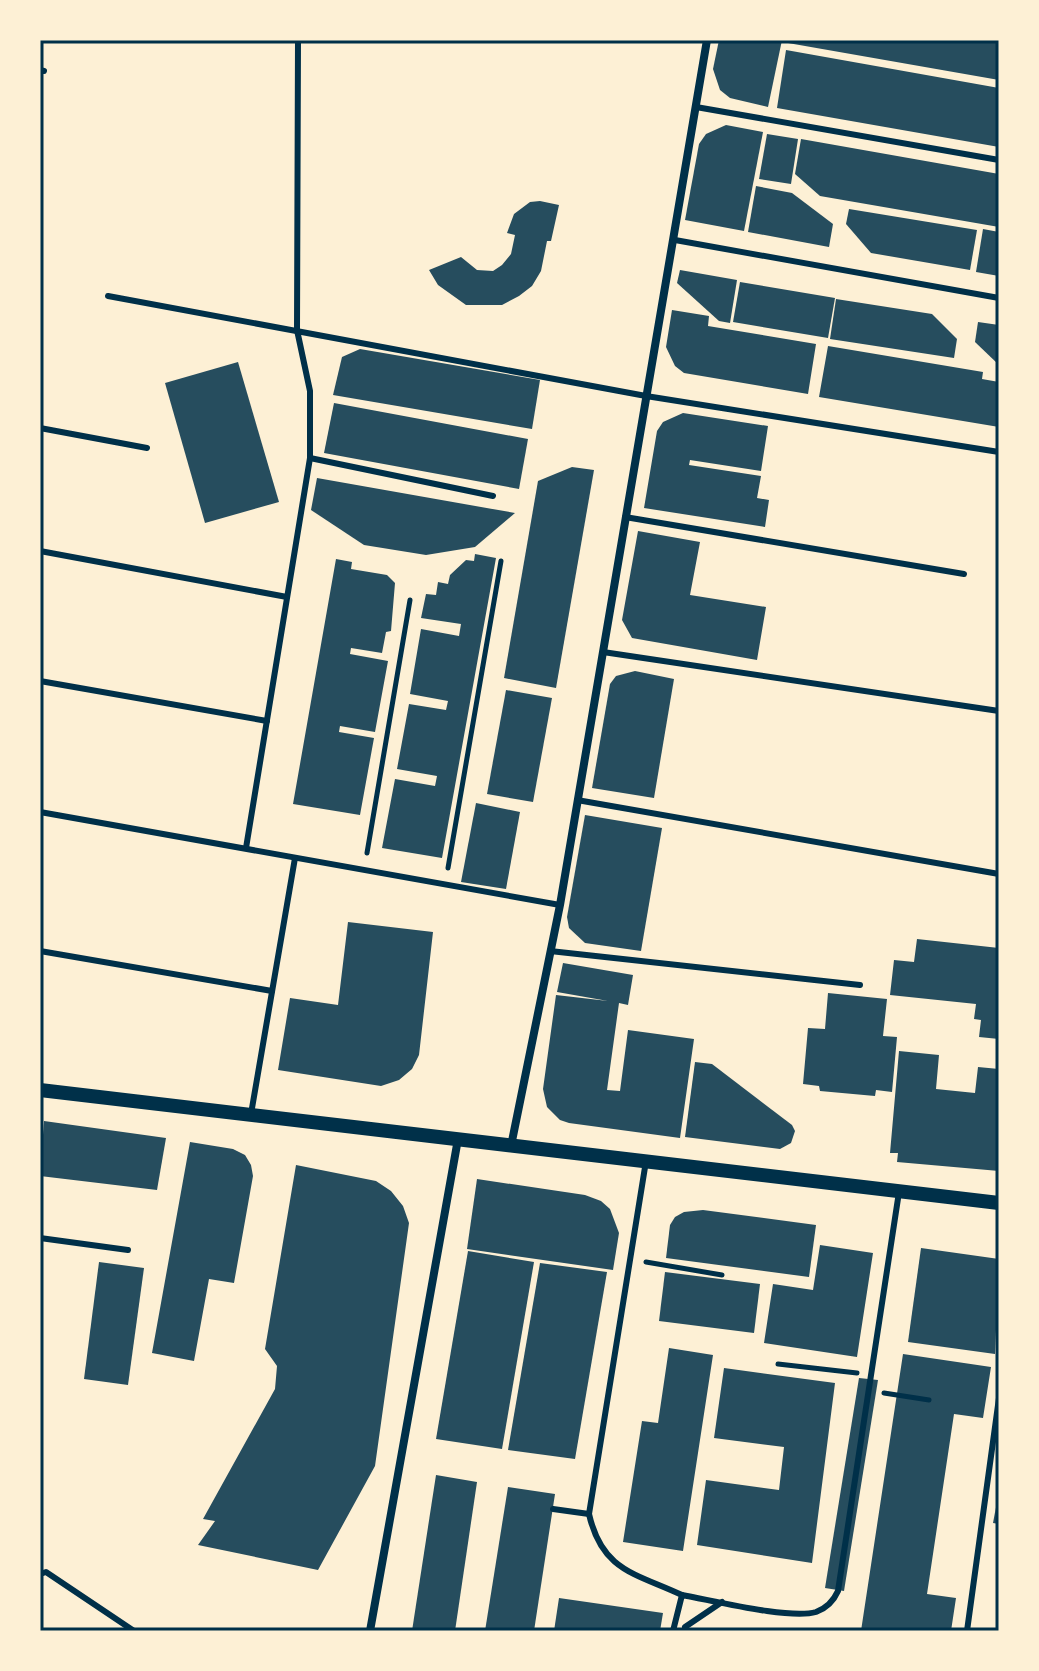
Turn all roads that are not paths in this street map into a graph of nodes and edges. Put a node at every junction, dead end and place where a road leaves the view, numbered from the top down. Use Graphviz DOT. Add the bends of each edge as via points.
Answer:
graph roads {
  1 [pos="298,40"];
  2 [pos="704,40"];
  3 [pos="696,107"];
  4 [pos="999,160"];
  5 [pos="675,240"];
  6 [pos="108,296"];
  7 [pos="999,298"];
  8 [pos="297,330"];
  9 [pos="646,396"];
  10 [pos="40,428"];
  11 [pos="147,448"];
  12 [pos="999,452"];
  13 [pos="310,458"];
  14 [pos="493,496"];
  15 [pos="625,517"];
  16 [pos="40,551"];
  17 [pos="964,574"];
  18 [pos="287,597"];
  19 [pos="603,652"];
  20 [pos="40,681"];
  21 [pos="999,711"];
  22 [pos="267,721"];
  23 [pos="577,800"];
  24 [pos="40,812"];
  25 [pos="246,848"];
  26 [pos="295,858"];
  27 [pos="999,874"];
  28 [pos="560,905"];
  29 [pos="40,951"];
  30 [pos="550,951"];
  31 [pos="860,985"];
  32 [pos="272,991"];
  33 [pos="40,1090"];
  34 [pos="251,1115"];
  35 [pos="458,1139"];
  36 [pos="511,1146"];
  37 [pos="646,1161"];
  38 [pos="899,1191"];
  39 [pos="999,1203"];
  40 [pos="40,1238"];
  41 [pos="128,1250"];
  42 [pos="999,1398"];
  43 [pos="553,1509"];
  44 [pos="589,1514"];
  45 [pos="40,1574"];
  46 [pos="682,1595"];
  47 [pos="722,1602"];
  48 [pos="685,1627"];
  49 [pos="134,1631"];
  50 [pos="370,1631"];
  51 [pos="673,1631"];
  52 [pos="967,1631"];
  1 -- 8 [label="lane"];
  2 -- 3 [label="street"];
  3 -- 4 [label="lane"];
  3 -- 5 [label="street"];
  5 -- 7 [label="lane"];
  5 -- 9 [label="street"];
  6 -- 8 [label="lane"];
  8 -- 9 [label="lane"];
  8 -- 13 [label="lane" via="310,391"];
  9 -- 12 [label="lane"];
  9 -- 15 [label="street"];
  10 -- 11 [label="lane"];
  13 -- 14 [label="lane"];
  13 -- 18 [label="lane"];
  15 -- 17 [label="lane"];
  15 -- 19 [label="street"];
  16 -- 18 [label="lane"];
  18 -- 22 [label="lane"];
  19 -- 21 [label="lane"];
  19 -- 23 [label="street"];
  20 -- 22 [label="lane"];
  22 -- 25 [label="lane"];
  23 -- 27 [label="lane"];
  23 -- 28 [label="street"];
  24 -- 25 [label="lane"];
  25 -- 26 [label="lane"];
  26 -- 28 [label="lane"];
  26 -- 32 [label="lane"];
  28 -- 30 [label="street"];
  29 -- 32 [label="lane"];
  30 -- 31 [label="lane"];
  30 -- 36 [label="street"];
  32 -- 34 [label="lane"];
  33 -- 34 [label="street"];
  34 -- 35 [label="street"];
  35 -- 36 [label="street"];
  35 -- 50 [label="street"];
  36 -- 37 [label="street"];
  37 -- 38 [label="street"];
  37 -- 44 [label="lane"];
  38 -- 39 [label="street"];
  38 -- 47 [label="lane" via="838,1591 816,1612"];
  40 -- 41 [label="lane"];
  42 -- 52 [label="lane"];
  43 -- 44 [label="lane"];
  44 -- 46 [label="lane" via="603,1552 622,1570"];
  45 -- 49 [label="lane" via="46,1572"];
  46 -- 47 [label="lane"];
  46 -- 51 [label="lane"];
  47 -- 48 [label="lane"];
}
